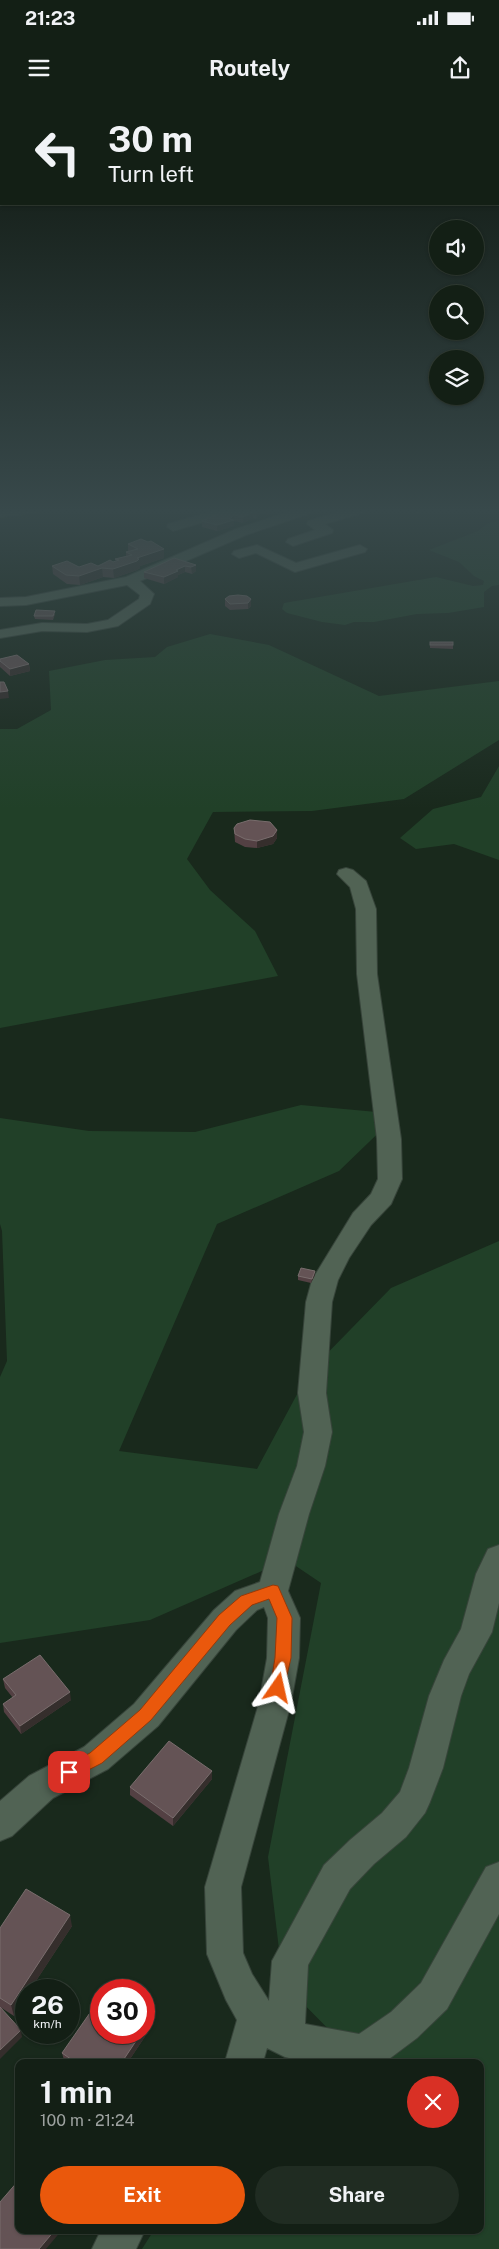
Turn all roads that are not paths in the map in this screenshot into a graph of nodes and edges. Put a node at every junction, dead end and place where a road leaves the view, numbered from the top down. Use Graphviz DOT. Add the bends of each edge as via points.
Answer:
graph roads {
  1 [pos="134,608"];
  2 [pos="0,634"];
  3 [pos="346,874"];
  4 [pos="499,1558"];
  5 [pos="273,1591"];
  6 [pos="0,1824"];
  7 [pos="499,1880"];
  8 [pos="271,2028"];
  9 [pos="246,2059"];
  10 [pos="122,2234"];
  11 [pos="113,2249"];
  1 -- 2 [label="street" via="113,623 87,628 42,627"];
  3 -- 5 [label="street" via="359,885 366,909 367,974 389,1139 390,1179 382,1198 362,1219 325,1280 319,1302 312,1393 318,1432 311,1466"];
  4 -- 8 [label="street" via="491,1574 476,1632 445,1696 413,1802 394,1825 337,1877 290,1960"];
  5 -- 6 [label="street" via="246,1600 225,1620 146,1715 96,1758 41,1787"];
  5 -- 8 [label="street" via="284,1618 283,1658 275,1703 223,1886 226,1954 239,1987"];
  7 -- 8 [label="street" via="434,1996 364,2054 322,2048"];
  8 -- 9 [label="street"];
  10 -- 11 [label="street"];
}
